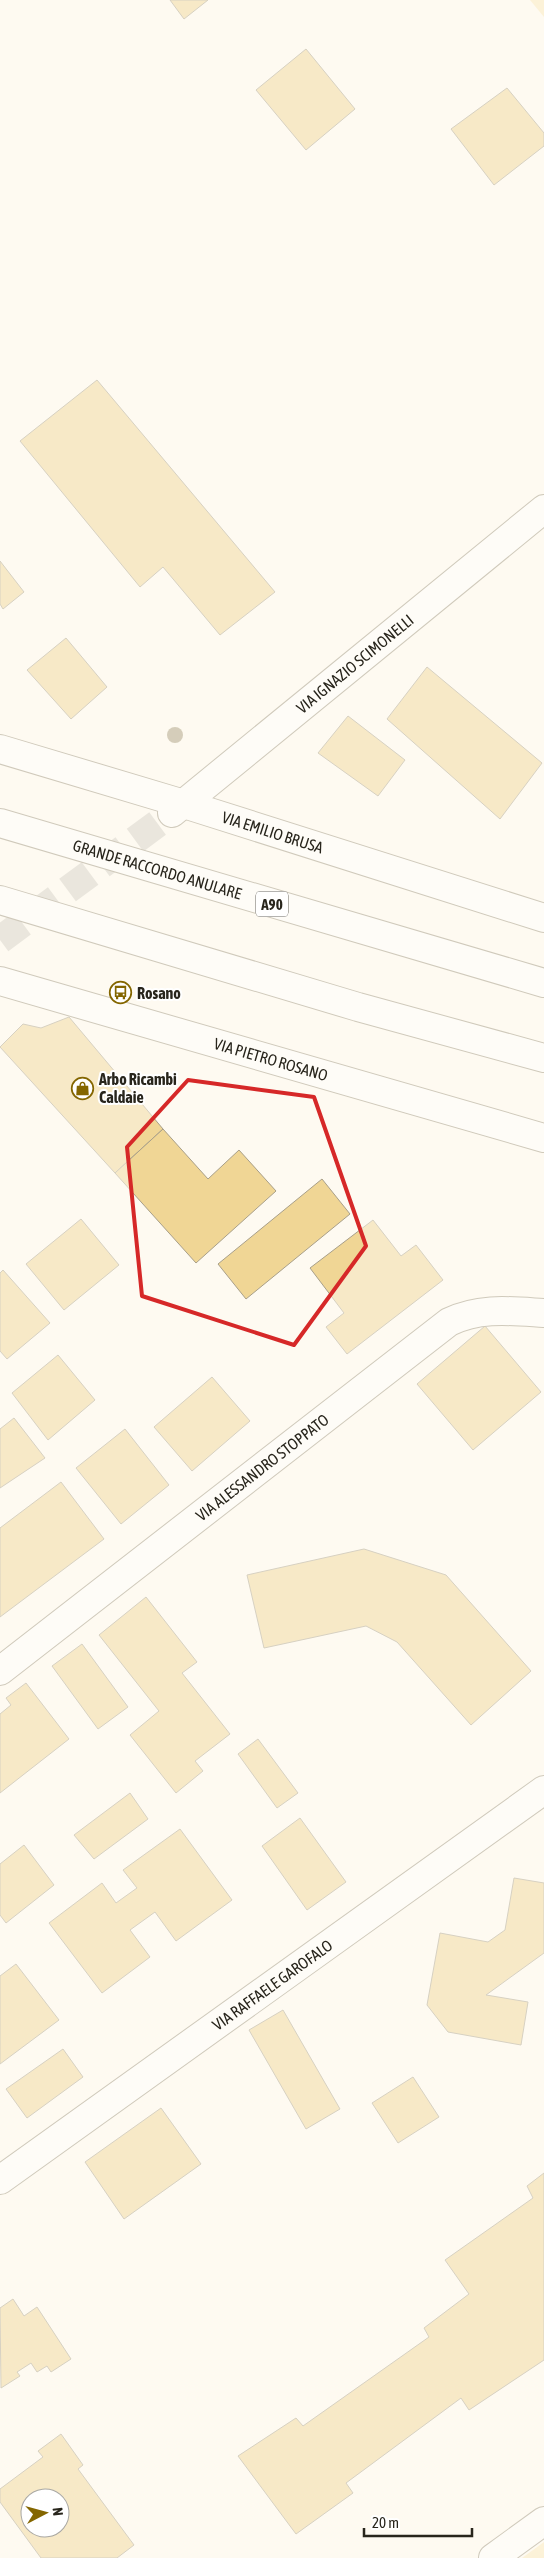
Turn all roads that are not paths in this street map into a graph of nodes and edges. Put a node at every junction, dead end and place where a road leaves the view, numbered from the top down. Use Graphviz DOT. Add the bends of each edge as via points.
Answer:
graph roads {
  1 [pos="544,509"];
  2 [pos="0,749"];
  3 [pos="174,811"];
  4 [pos="0,823"];
  5 [pos="0,900"];
  6 [pos="544,918"];
  7 [pos="0,981"];
  8 [pos="544,983"];
  9 [pos="544,1058"];
  10 [pos="544,1138"];
  11 [pos="544,1313"];
  12 [pos="0,1672"];
  13 [pos="544,1790"];
  14 [pos="0,2180"];
  15 [pos="544,2521"];
  16 [pos="492,2558"];
  1 -- 3 [label="main road, VIA IGNAZIO SCIMONELLI"];
  2 -- 3 [label="main road, VIA EMILIO BRUSA"];
  3 -- 6 [label="main road, VIA EMILIO BRUSA"];
  4 -- 8 [label="main road, GRANDE RACCORDO ANULARE / A90"];
  5 -- 9 [label="main road" via="358,1007"];
  7 -- 10 [label="main road, VIA PIETRO ROSANO"];
  11 -- 12 [label="main road, VIA ALESSANDRO STOPPATO" via="491,1310 463,1315 449,1322"];
  13 -- 14 [label="main road, VIA RAFFAELE GAROFALO"];
  15 -- 16 [label="main road"];
}
